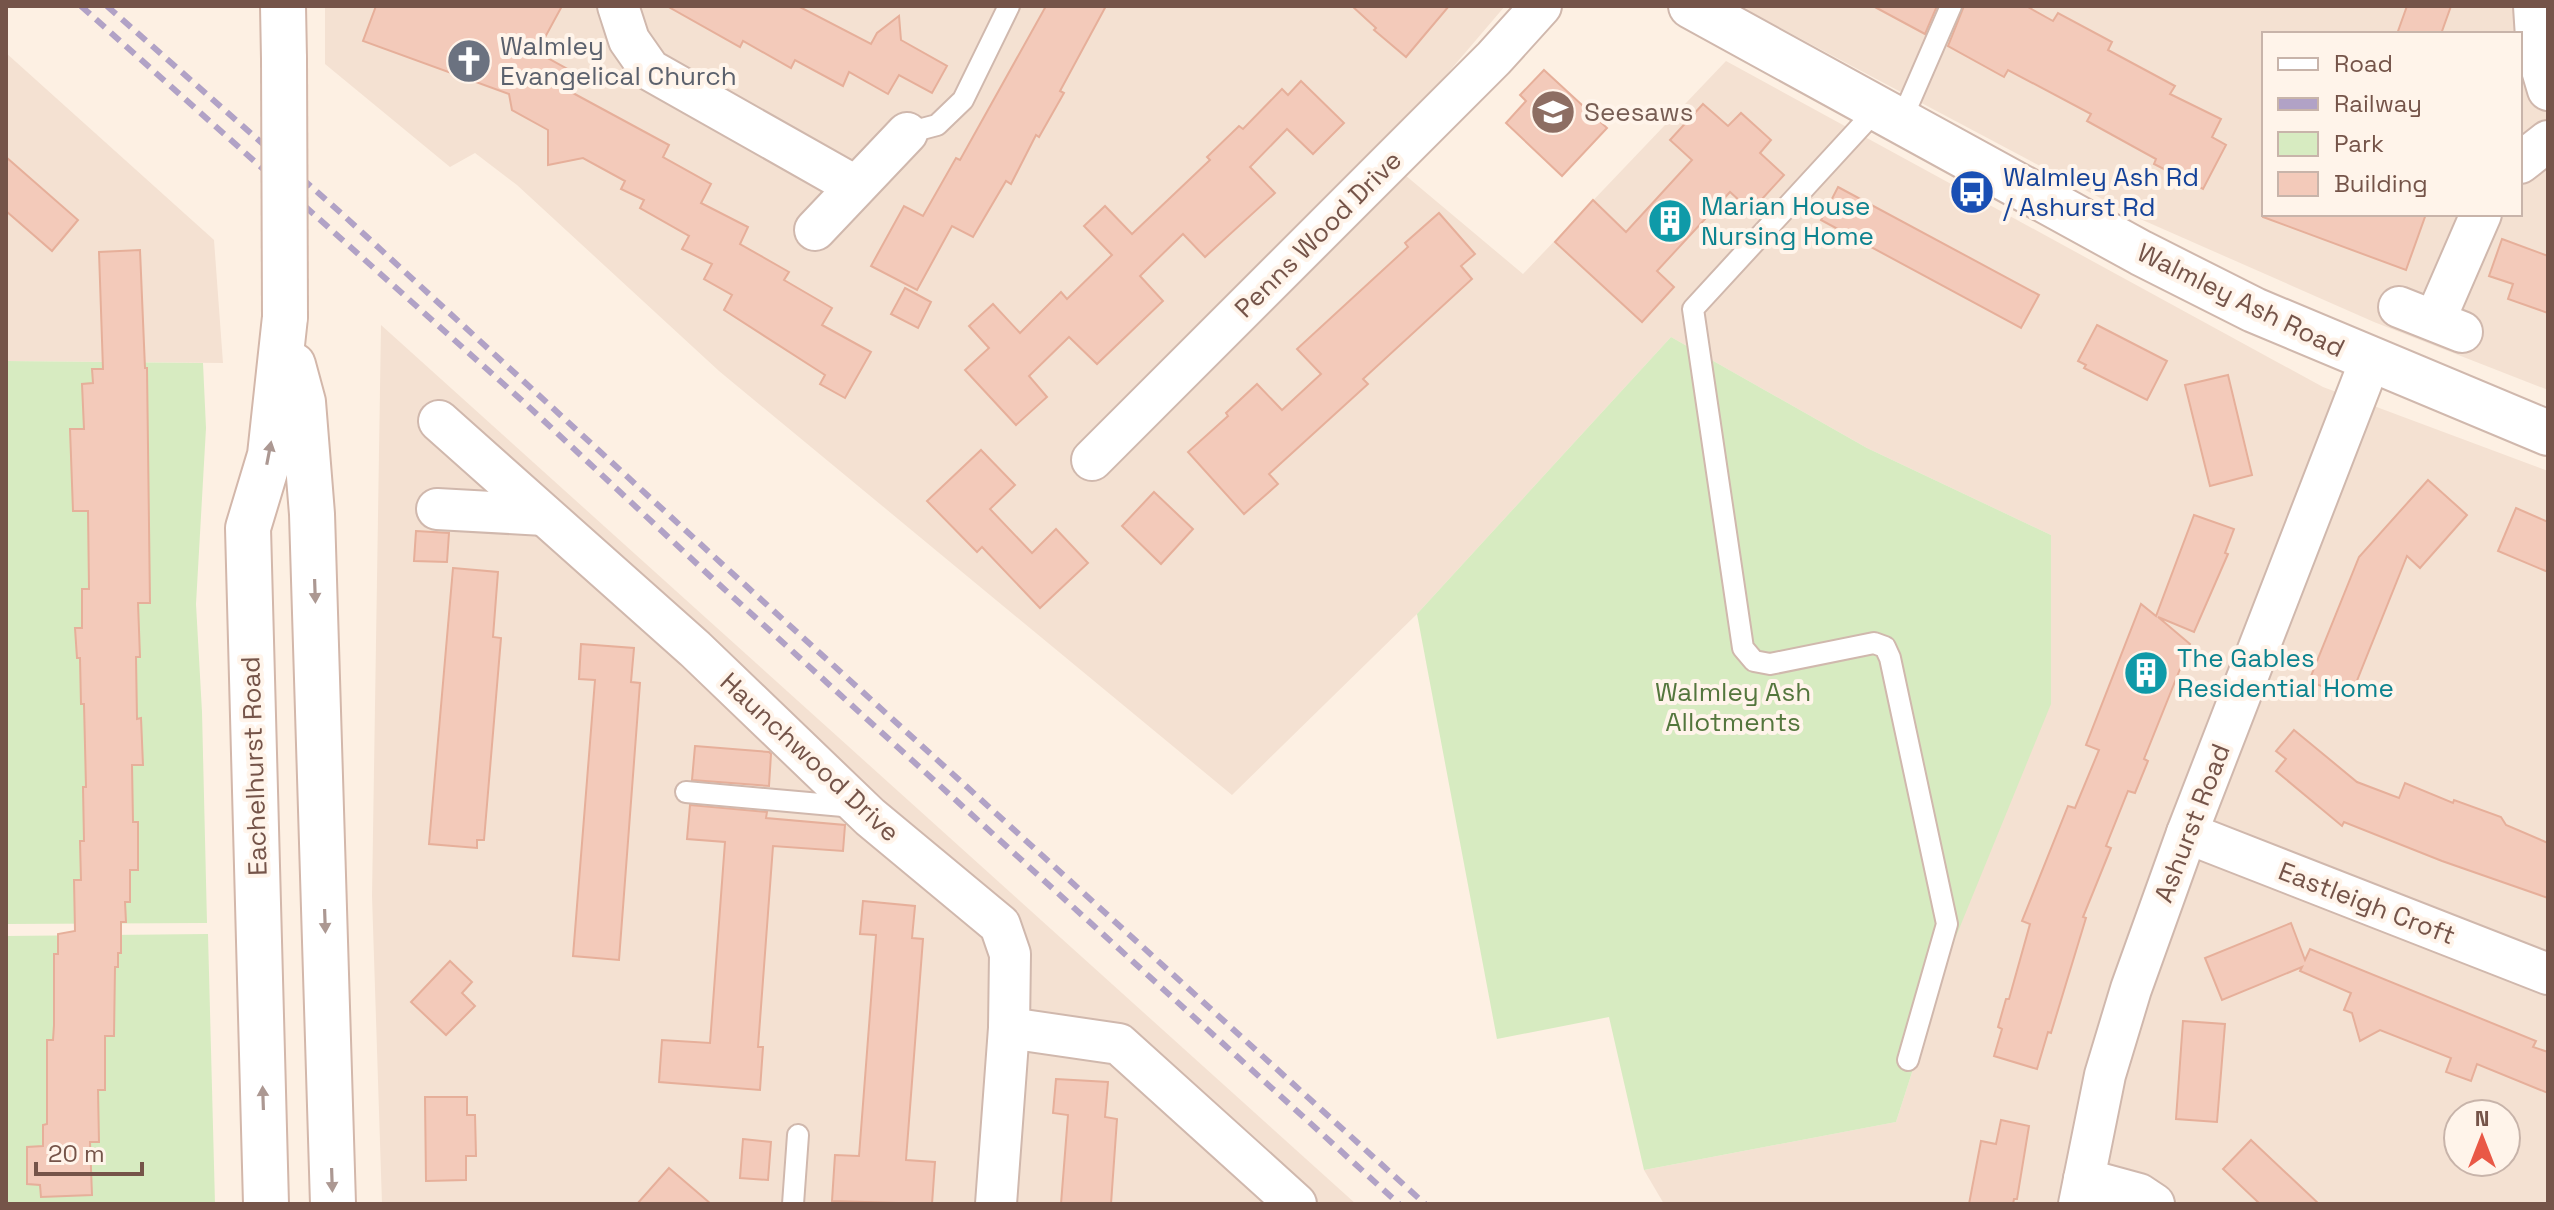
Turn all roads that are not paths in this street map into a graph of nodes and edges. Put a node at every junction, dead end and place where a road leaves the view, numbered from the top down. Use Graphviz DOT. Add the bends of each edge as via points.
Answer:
graph roads {
  1 [pos="283,6"];
  2 [pos="618,6"];
  3 [pos="1009,6"];
  4 [pos="1541,6"];
  5 [pos="1691,6"];
  6 [pos="1951,6"];
  7 [pos="2534,6"];
  8 [pos="2548,90"];
  9 [pos="1889,115"];
  10 [pos="907,133"];
  11 [pos="2548,141"];
  12 [pos="2522,161"];
  13 [pos="855,186"];
  14 [pos="2480,216"];
  15 [pos="815,230"];
  16 [pos="2432,320"];
  17 [pos="284,324"];
  18 [pos="2370,361"];
  19 [pos="439,421"];
  20 [pos="2548,433"];
  21 [pos="1092,460"];
  22 [pos="437,509"];
  23 [pos="544,515"];
  24 [pos="686,792"];
  25 [pos="862,807"];
  26 [pos="2187,833"];
  27 [pos="324,876"];
  28 [pos="257,877"];
  29 [pos="2548,974"];
  30 [pos="1009,1028"];
  31 [pos="1908,1060"];
  32 [pos="798,1135"];
  33 [pos="2081,1192"];
  34 [pos="266,1204"];
  35 [pos="333,1204"];
  36 [pos="793,1204"];
  37 [pos="996,1204"];
  38 [pos="1296,1204"];
  39 [pos="2154,1204"];
  1 -- 17 [label="main road, Eachelhurst Road, bridge"];
  2 -- 13 [label="street" via="629,40 650,70"];
  3 -- 10 [label="lane" via="963,100 937,125"];
  4 -- 21 [label="street, Penns Wood Drive"];
  5 -- 9 [label="main road, Walmley Ash Road"];
  6 -- 9 [label="lane"];
  7 -- 8 [label="street" via="2537,53"];
  9 -- 18 [label="main road, Walmley Ash Road" via="2141,253"];
  9 -- 31 [label="lane" via="1693,309 1743,648 1754,661 1770,664 1874,643 1885,647 1890,658 1947,924"];
  10 -- 13 [label="street"];
  11 -- 12 [label="street"];
  13 -- 15 [label="street"];
  14 -- 16 [label="street"];
  17 -- 27 [label="main road, Eachelhurst Road, one-way" via="303,402 312,514"];
  28 -- 17 [label="main road, Eachelhurst Road, one-way" via="248,528 270,455"];
  18 -- 20 [label="main road, Walmley Ash Road"];
  18 -- 26 [label="street, Ashurst Road"];
  19 -- 23 [label="street, Haunchwood Drive"];
  22 -- 23 [label="street"];
  23 -- 25 [label="street, Haunchwood Drive"];
  24 -- 25 [label="lane"];
  25 -- 30 [label="street, Haunchwood Drive" via="1000,925 1010,954"];
  26 -- 29 [label="street, Eastleigh Croft"];
  26 -- 33 [label="street, Ashurst Road" via="2131,989"];
  27 -- 28 [label="main road"];
  27 -- 35 [label="main road, Eachelhurst Road, one-way"];
  34 -- 28 [label="main road, Eachelhurst Road, one-way"];
  30 -- 37 [label="street, Haunchwood Drive"];
  30 -- 38 [label="street" via="1119,1044"];
  32 -- 36 [label="lane"];
  33 -- 39 [label="street" via="2139,1194"];
}
